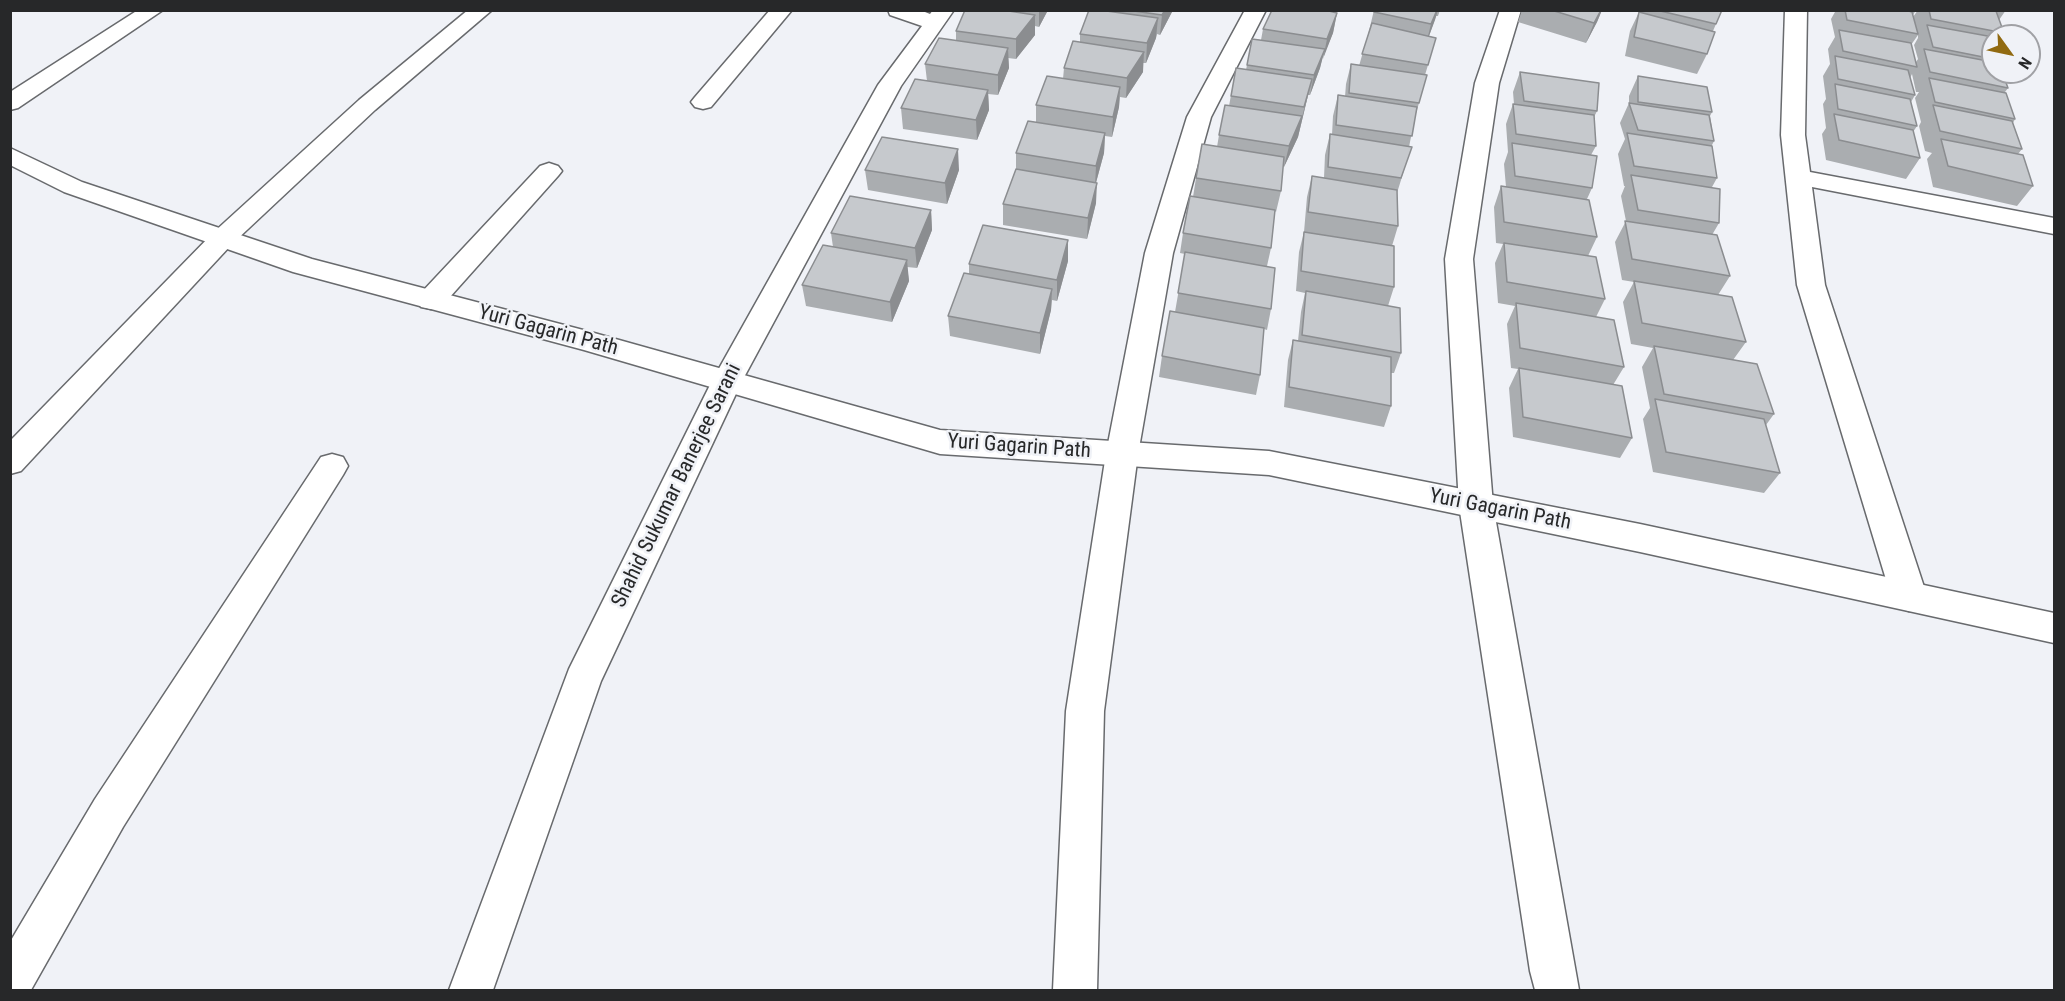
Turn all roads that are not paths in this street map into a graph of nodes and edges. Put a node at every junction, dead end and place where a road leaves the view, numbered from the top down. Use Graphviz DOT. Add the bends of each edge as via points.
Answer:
graph roads {
  1 [pos="153,10"];
  2 [pos="482,10"];
  3 [pos="782,10"];
  4 [pos="898,10"];
  5 [pos="1256,10"];
  6 [pos="1511,10"];
  7 [pos="1796,10"];
  8 [pos="940,17"];
  9 [pos="703,102"];
  10 [pos="10,103"];
  11 [pos="10,155"];
  12 [pos="549,171"];
  13 [pos="1798,177"];
  14 [pos="2055,226"];
  15 [pos="223,238"];
  16 [pos="431,300"];
  17 [pos="727,381"];
  18 [pos="1122,454"];
  19 [pos="10,462"];
  20 [pos="332,466"];
  21 [pos="1476,505"];
  22 [pos="1909,596"];
  23 [pos="2055,628"];
  24 [pos="10,985"];
  25 [pos="471,990"];
  26 [pos="1075,990"];
  27 [pos="1557,990"];
  1 -- 10 [label="street"];
  2 -- 15 [label="street" via="367,105"];
  3 -- 9 [label="street"];
  4 -- 8 [label="street"];
  5 -- 18 [label="street" via="1199,117 1159,254"];
  6 -- 21 [label="street" via="1487,83 1460,259"];
  7 -- 13 [label="street" via="1793,135"];
  8 -- 17 [label="street, Shahid Sukumar Banerjee Sarani" via="890,85"];
  11 -- 15 [label="street, Yuri Gagarin Path" via="74,187"];
  12 -- 16 [label="street"];
  13 -- 14 [label="street"];
  13 -- 22 [label="street" via="1810,285"];
  15 -- 16 [label="street, Yuri Gagarin Path" via="303,266"];
  15 -- 19 [label="street"];
  16 -- 17 [label="street, Yuri Gagarin Path"];
  17 -- 18 [label="street, Yuri Gagarin Path" via="940,442"];
  17 -- 25 [label="street, Shahid Sukumar Banerjee Sarani" via="582,681"];
  18 -- 21 [label="street, Yuri Gagarin Path" via="1269,463"];
  18 -- 26 [label="street" via="1085,711"];
  20 -- 24 [label="street" via="109,813"];
  21 -- 22 [label="street, Yuri Gagarin Path"];
  21 -- 27 [label="street"];
  22 -- 23 [label="street, Yuri Gagarin Path"];
}
